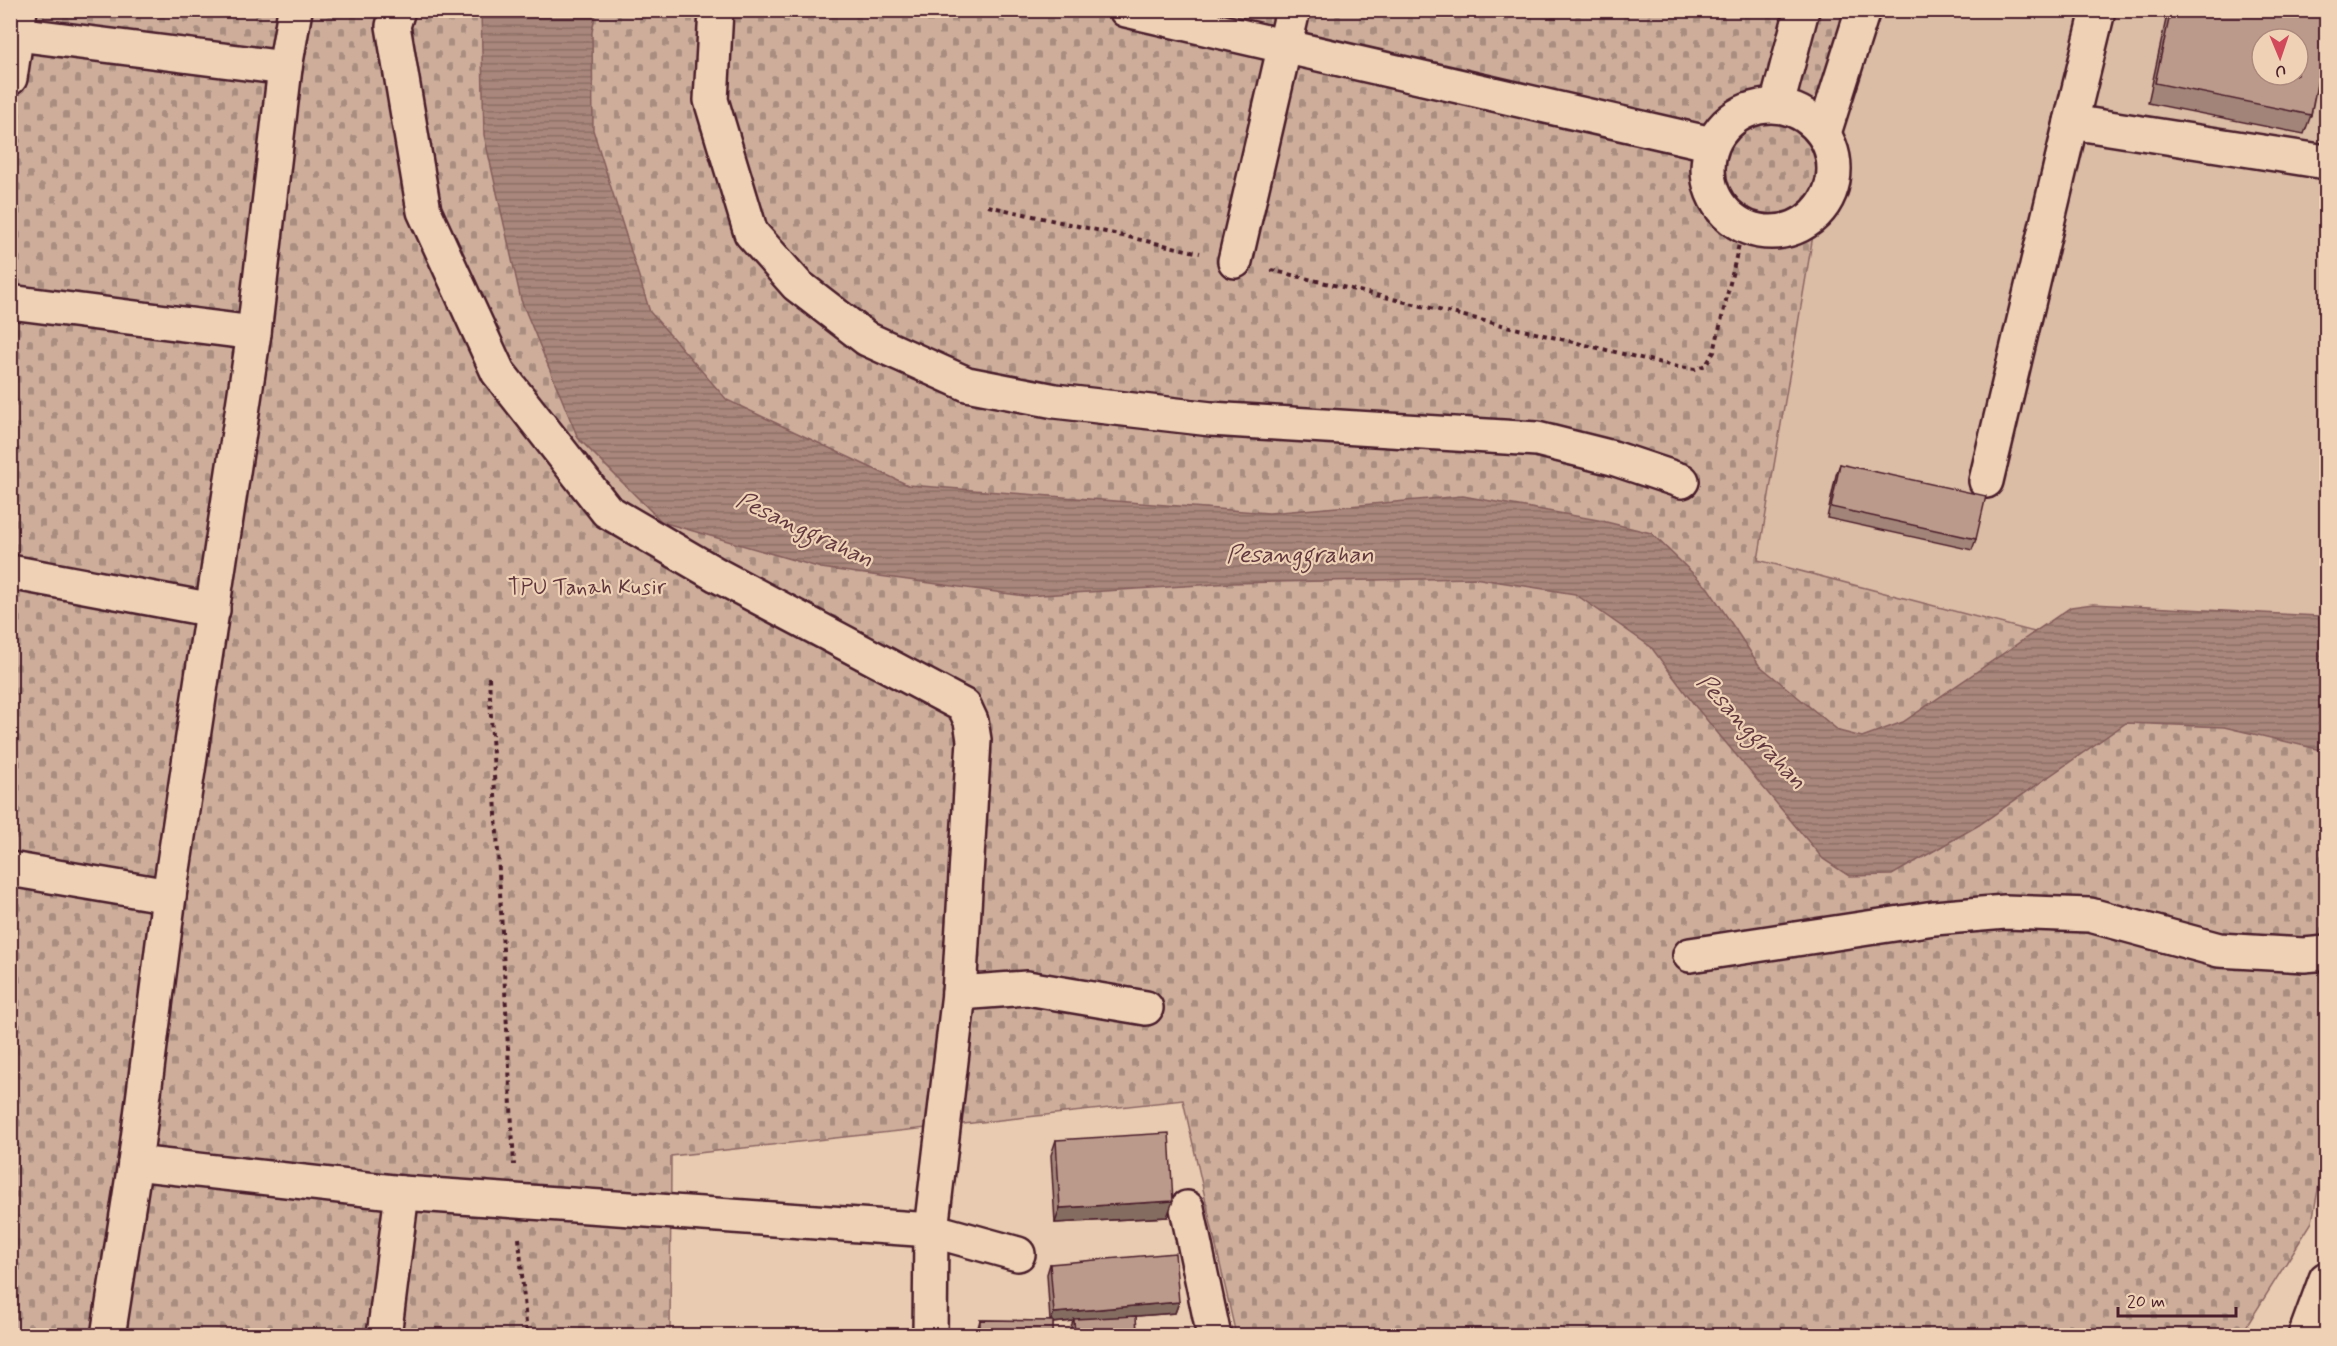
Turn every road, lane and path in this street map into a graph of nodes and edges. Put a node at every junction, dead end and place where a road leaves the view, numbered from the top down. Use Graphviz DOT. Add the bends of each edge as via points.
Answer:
graph roads {
  1 [pos="295,10"];
  2 [pos="398,10"];
  3 [pos="716,10"];
  4 [pos="1126,10"];
  5 [pos="1293,10"];
  6 [pos="1802,10"];
  7 [pos="1863,10"];
  8 [pos="2097,15"];
  9 [pos="19,22"];
  10 [pos="1285,48"];
  11 [pos="285,68"];
  12 [pos="10,78"];
  13 [pos="1777,105"];
  14 [pos="2071,122"];
  15 [pos="1824,133"];
  16 [pos="1712,144"];
  17 [pos="2326,162"];
  18 [pos="988,206"];
  19 [pos="1743,227"];
  20 [pos="1235,261"];
  21 [pos="10,302"];
  22 [pos="254,333"];
  23 [pos="1682,481"];
  24 [pos="1986,481"];
  25 [pos="10,572"];
  26 [pos="213,610"];
  27 [pos="489,677"];
  28 [pos="10,869"];
  29 [pos="169,896"];
  30 [pos="2326,953"];
  31 [pos="1690,955"];
  32 [pos="959,993"];
  33 [pos="1146,1008"];
  34 [pos="135,1163"];
  35 [pos="402,1193"];
  36 [pos="516,1202"];
  37 [pos="1187,1208"];
  38 [pos="931,1230"];
  39 [pos="1018,1254"];
  40 [pos="2326,1279"];
  41 [pos="108,1335"];
  42 [pos="384,1335"];
  43 [pos="527,1335"];
  44 [pos="930,1335"];
  45 [pos="1214,1335"];
  46 [pos="2305,1335"];
  1 -- 11 [label="street"];
  2 -- 32 [label="street" via="393,26 424,211 498,372 607,511 964,706 974,740"];
  3 -- 23 [label="street" via="711,100 751,233 797,285 867,339 967,384 1055,401 1211,419 1537,439 1614,458"];
  4 -- 10 [label="street"];
  5 -- 10 [label="street"];
  6 -- 13 [label="street"];
  7 -- 15 [label="street"];
  8 -- 14 [label="street"];
  9 -- 11 [label="street"];
  9 -- 12 [label="street"];
  10 -- 16 [label="street"];
  10 -- 20 [label="street"];
  11 -- 22 [label="street"];
  13 -- 15 [label="street" via="1804,114"];
  13 -- 16 [label="street" via="1738,114"];
  14 -- 17 [label="street"];
  14 -- 24 [label="street"];
  15 -- 19 [label="street" via="1836,172 1820,211 1784,232"];
  16 -- 19 [label="street" via="1707,176 1718,206"];
  18 -- 20 [label="path"];
  19 -- 20 [label="path" via="1714,352 1706,365 1695,369"];
  21 -- 22 [label="street"];
  22 -- 26 [label="street"];
  25 -- 26 [label="street"];
  26 -- 29 [label="street"];
  27 -- 36 [label="path"];
  28 -- 29 [label="street"];
  29 -- 34 [label="street"];
  30 -- 31 [label="street" via="2219,950 2090,915 2005,912 1934,918"];
  32 -- 33 [label="street" via="1027,988"];
  32 -- 38 [label="street"];
  34 -- 35 [label="street"];
  34 -- 41 [label="street"];
  35 -- 36 [label="street"];
  35 -- 42 [label="street"];
  36 -- 38 [label="street"];
  36 -- 43 [label="path"];
  37 -- 45 [label="street"];
  38 -- 39 [label="street"];
  38 -- 44 [label="street"];
  40 -- 46 [label="street"];
}
